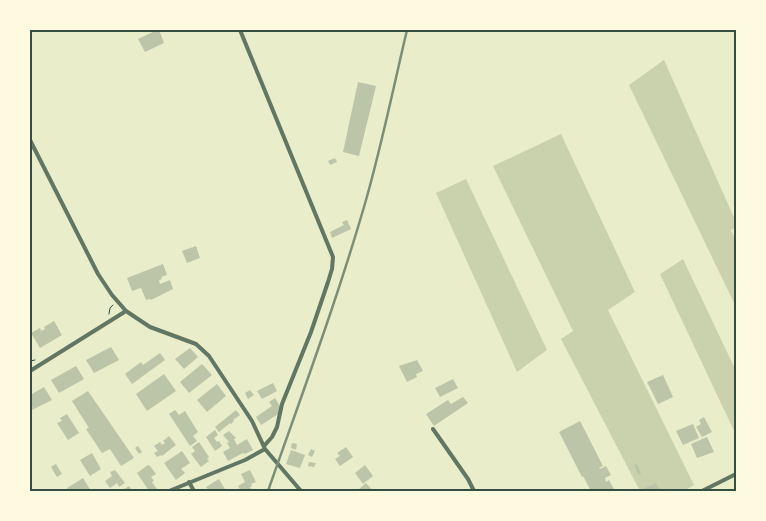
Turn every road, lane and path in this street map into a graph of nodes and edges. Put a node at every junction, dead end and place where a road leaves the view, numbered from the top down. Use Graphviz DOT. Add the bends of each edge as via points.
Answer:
graph roads {
  1 [pos="240,30"];
  2 [pos="30,140"];
  3 [pos="117,301"];
  4 [pos="126,311"];
  5 [pos="106,317"];
  6 [pos="37,359"];
  7 [pos="30,360"];
  8 [pos="30,371"];
  9 [pos="433,429"];
  10 [pos="265,447"];
  11 [pos="736,474"];
  12 [pos="189,482"];
  13 [pos="169,491"];
  14 [pos="194,491"];
  15 [pos="301,491"];
  16 [pos="474,491"];
  17 [pos="702,491"];
  1 -- 10 [label="street" via="333,257 328,282 282,404 277,427"];
  2 -- 3 [label="street" via="98,274"];
  3 -- 4 [label="street"];
  3 -- 5 [label="path"];
  4 -- 8 [label="street"];
  4 -- 10 [label="street" via="150,327 196,344 229,386"];
  6 -- 7 [label="path"];
  9 -- 16 [label="street"];
  10 -- 12 [label="street" via="245,460"];
  10 -- 15 [label="street"];
  11 -- 17 [label="street"];
  12 -- 13 [label="street"];
  12 -- 14 [label="street"];
}
